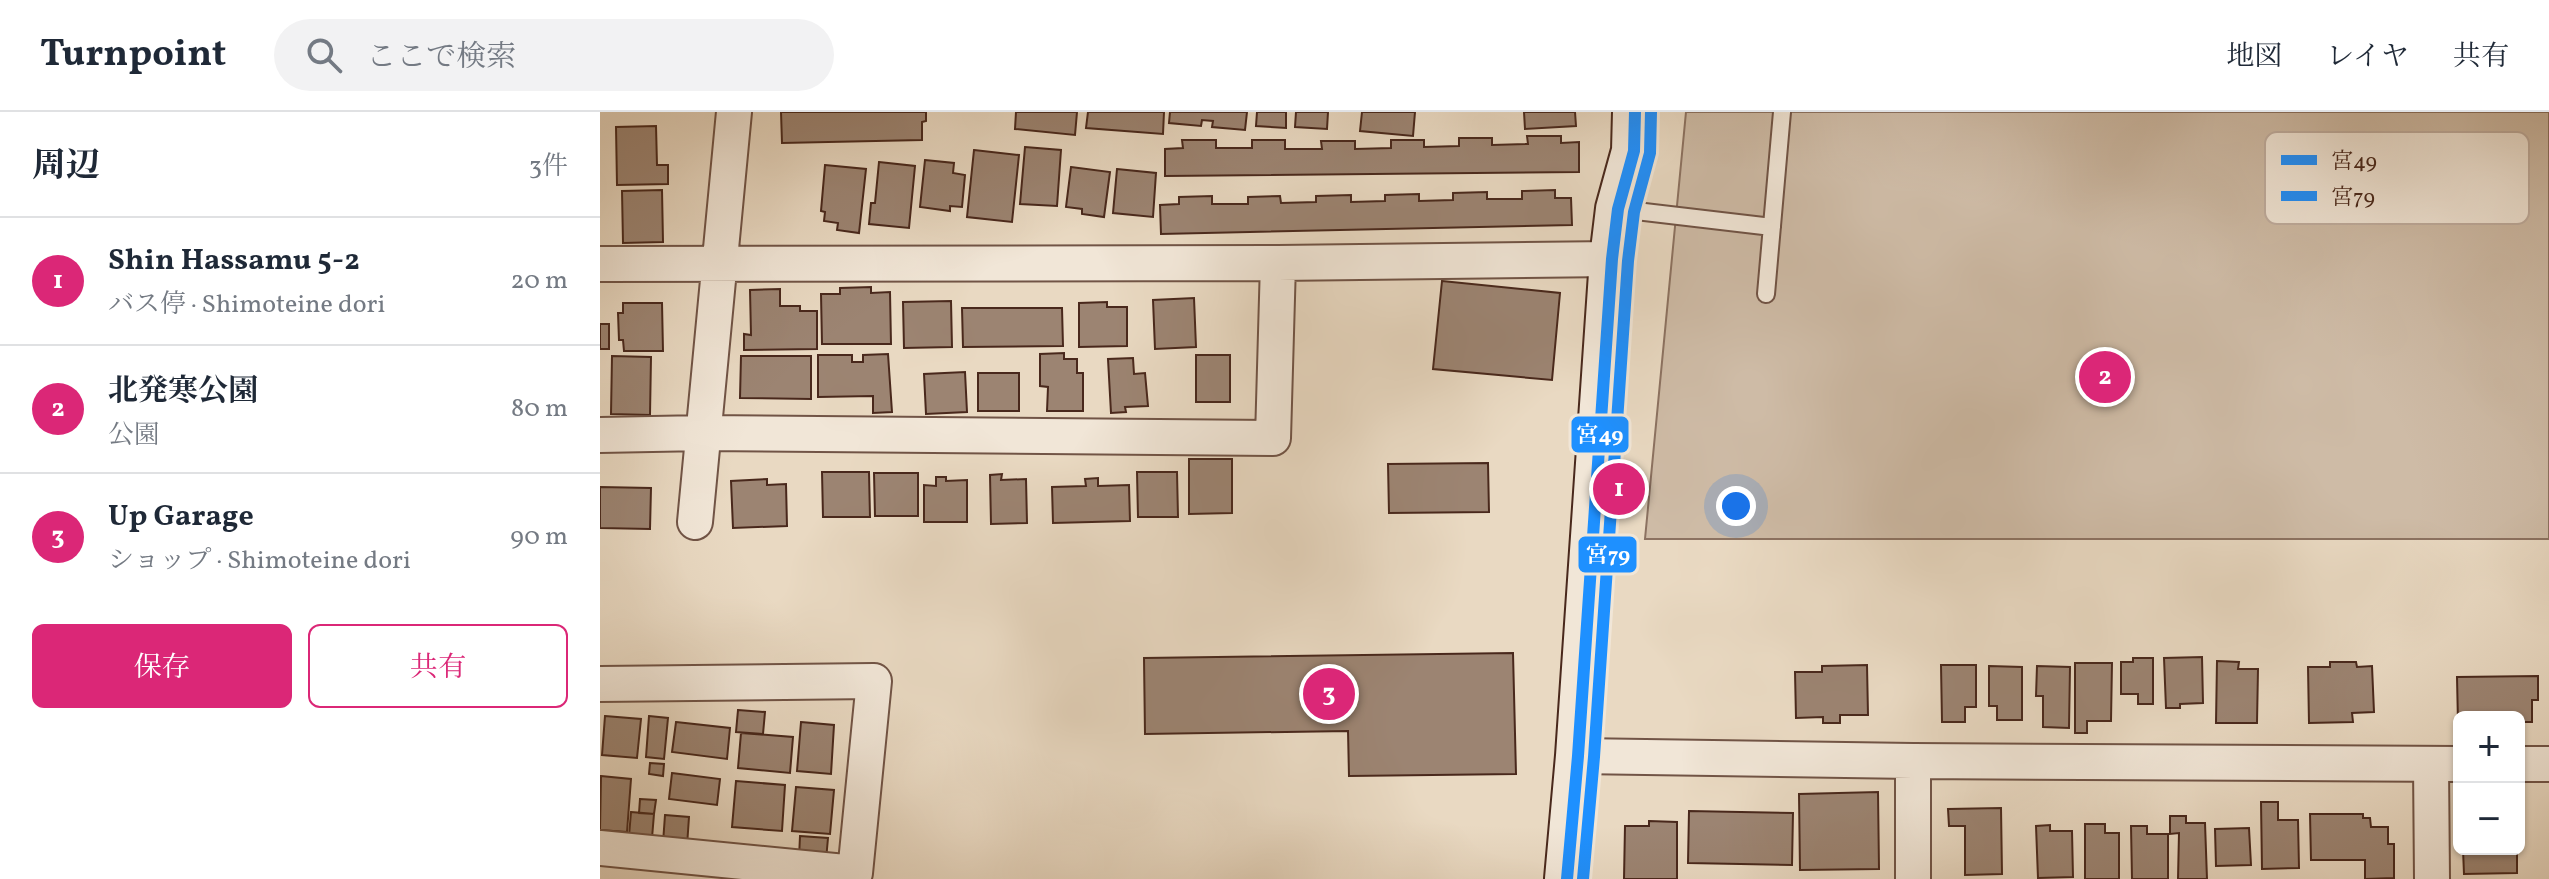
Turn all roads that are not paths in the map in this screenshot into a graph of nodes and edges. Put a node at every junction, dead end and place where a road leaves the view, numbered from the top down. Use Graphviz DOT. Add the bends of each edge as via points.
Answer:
graph roads {
  1 [pos="734,112"];
  2 [pos="1635,112"];
  3 [pos="1782,112"];
  4 [pos="1618,209"];
  5 [pos="1772,227"];
  6 [pos="1612,259"];
  7 [pos="1278,263"];
  8 [pos="600,264"];
  9 [pos="720,264"];
  10 [pos="1766,294"];
  11 [pos="704,433"];
  12 [pos="600,435"];
  13 [pos="695,522"];
  14 [pos="600,684"];
  15 [pos="1578,756"];
  16 [pos="1913,761"];
  17 [pos="2445,764"];
  18 [pos="2525,764"];
  19 [pos="2549,764"];
  20 [pos="600,848"];
  21 [pos="1567,879"];
  22 [pos="1913,879"];
  23 [pos="2432,879"];
  1 -- 9 [label="street"];
  2 -- 4 [label="main road" via="1634,151"];
  3 -- 5 [label="lane"];
  4 -- 5 [label="lane"];
  4 -- 6 [label="main road"];
  5 -- 10 [label="lane"];
  6 -- 7 [label="street"];
  6 -- 15 [label="main road"];
  7 -- 9 [label="street"];
  7 -- 11 [label="street" via="1273,438"];
  8 -- 9 [label="street"];
  9 -- 11 [label="street"];
  11 -- 12 [label="street"];
  11 -- 13 [label="street"];
  14 -- 20 [label="street" via="874,681 855,873"];
  15 -- 16 [label="street"];
  15 -- 21 [label="main road"];
  16 -- 17 [label="street"];
  16 -- 22 [label="street"];
  17 -- 23 [label="street"];
  18 -- 19 [label="street"];
}
